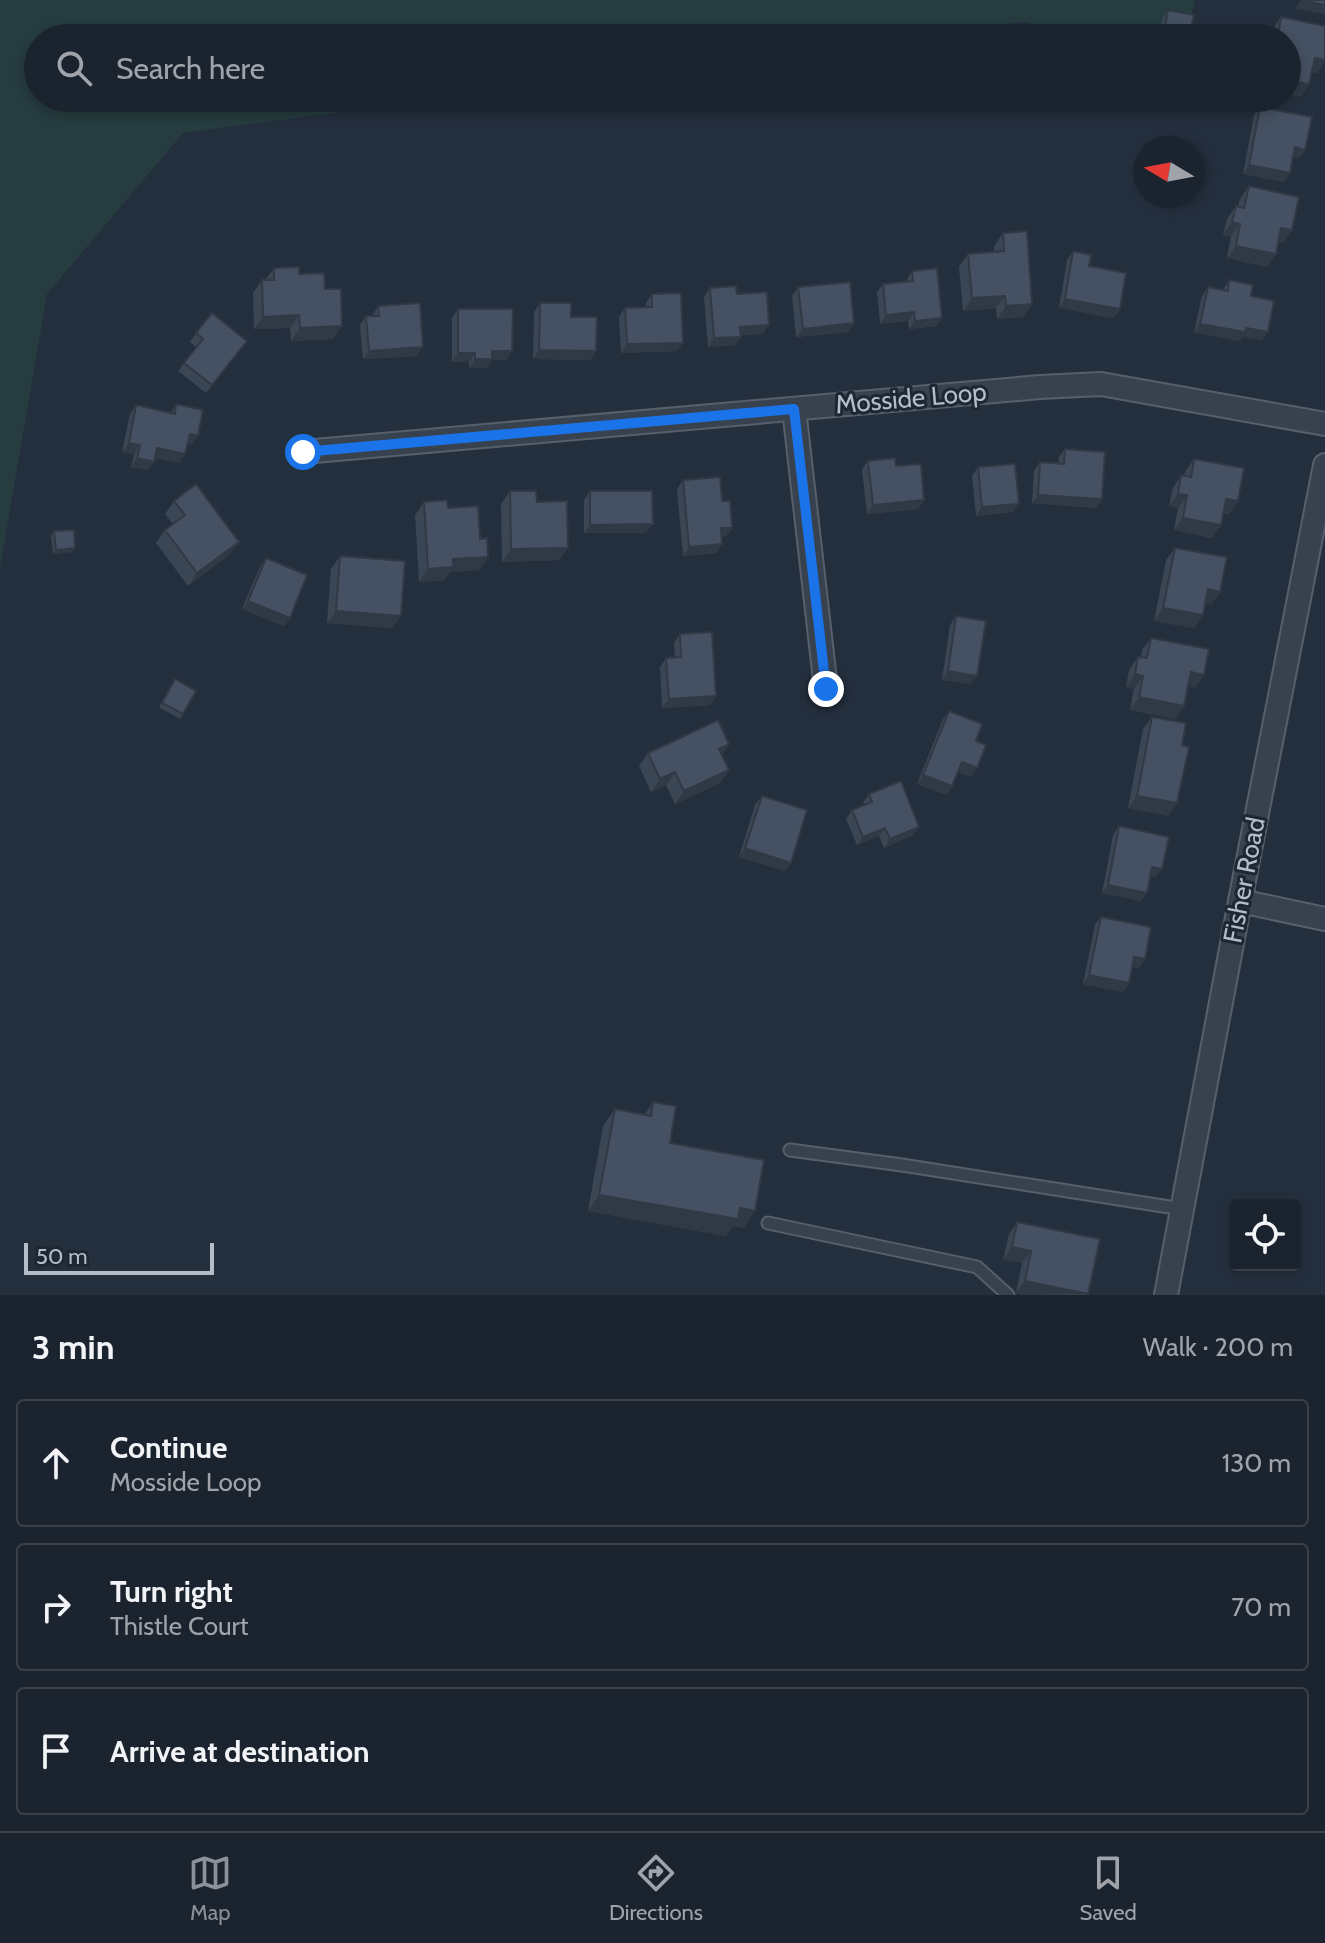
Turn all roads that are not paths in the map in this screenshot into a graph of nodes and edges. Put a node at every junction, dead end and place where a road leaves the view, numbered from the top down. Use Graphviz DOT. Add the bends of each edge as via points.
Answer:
graph roads {
  1 [pos="794,409"];
  2 [pos="1325,424"];
  3 [pos="303,452"];
  4 [pos="1325,465"];
  5 [pos="826,689"];
  6 [pos="1240,901"];
  7 [pos="1325,919"];
  8 [pos="790,1150"];
  9 [pos="1182,1209"];
  10 [pos="768,1223"];
  11 [pos="1008,1295"];
  12 [pos="1166,1295"];
  1 -- 2 [label="street, Mosside Loop" via="1101,384"];
  1 -- 3 [label="street, Mosside Loop"];
  1 -- 5 [label="street"];
  4 -- 6 [label="street, Fisher Road"];
  6 -- 7 [label="street"];
  6 -- 9 [label="street, Fisher Road"];
  8 -- 9 [label="lane"];
  9 -- 12 [label="street, Fisher Road"];
  10 -- 11 [label="lane" via="977,1267"];
}
